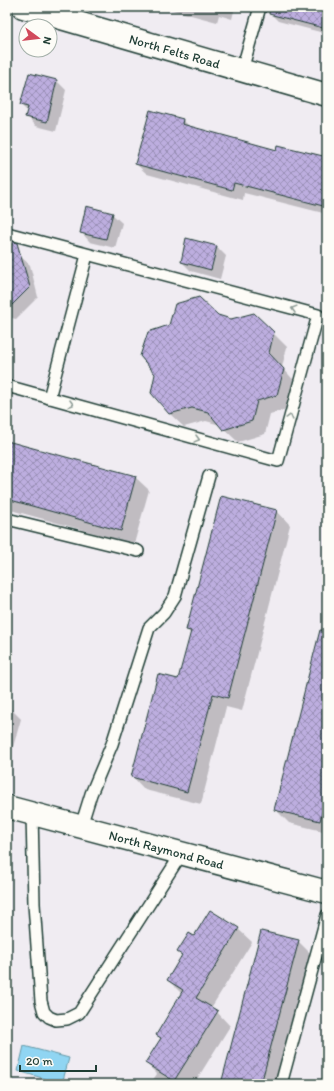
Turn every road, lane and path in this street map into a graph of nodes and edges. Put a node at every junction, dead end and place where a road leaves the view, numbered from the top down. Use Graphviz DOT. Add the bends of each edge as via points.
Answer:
graph roads {
  1 [pos="23,7"];
  2 [pos="260,7"];
  3 [pos="242,70"];
  4 [pos="327,95"];
  5 [pos="7,233"];
  6 [pos="87,255"];
  7 [pos="7,386"];
  8 [pos="49,398"];
  9 [pos="209,476"];
  10 [pos="7,519"];
  11 [pos="138,552"];
  12 [pos="7,807"];
  13 [pos="32,813"];
  14 [pos="81,826"];
  15 [pos="182,853"];
  16 [pos="326,889"];
  17 [pos="327,915"];
  18 [pos="281,1084"];
  1 -- 3 [label="street, North Felts Road"];
  2 -- 3 [label="lane"];
  3 -- 4 [label="street, North Felts Road"];
  5 -- 6 [label="lane"];
  6 -- 8 [label="lane"];
  8 -- 6 [label="lane, one-way" via="278,461 318,315"];
  7 -- 8 [label="lane"];
  9 -- 14 [label="lane" via="175,596 164,613 149,628 112,744"];
  10 -- 11 [label="lane"];
  12 -- 13 [label="street, North Raymond Road"];
  13 -- 14 [label="street, North Raymond Road"];
  13 -- 15 [label="lane" via="34,904 41,1001 44,1012 56,1020 67,1019 79,1013"];
  14 -- 15 [label="street, North Raymond Road"];
  15 -- 16 [label="street, North Raymond Road"];
  17 -- 18 [label="lane"];
}
